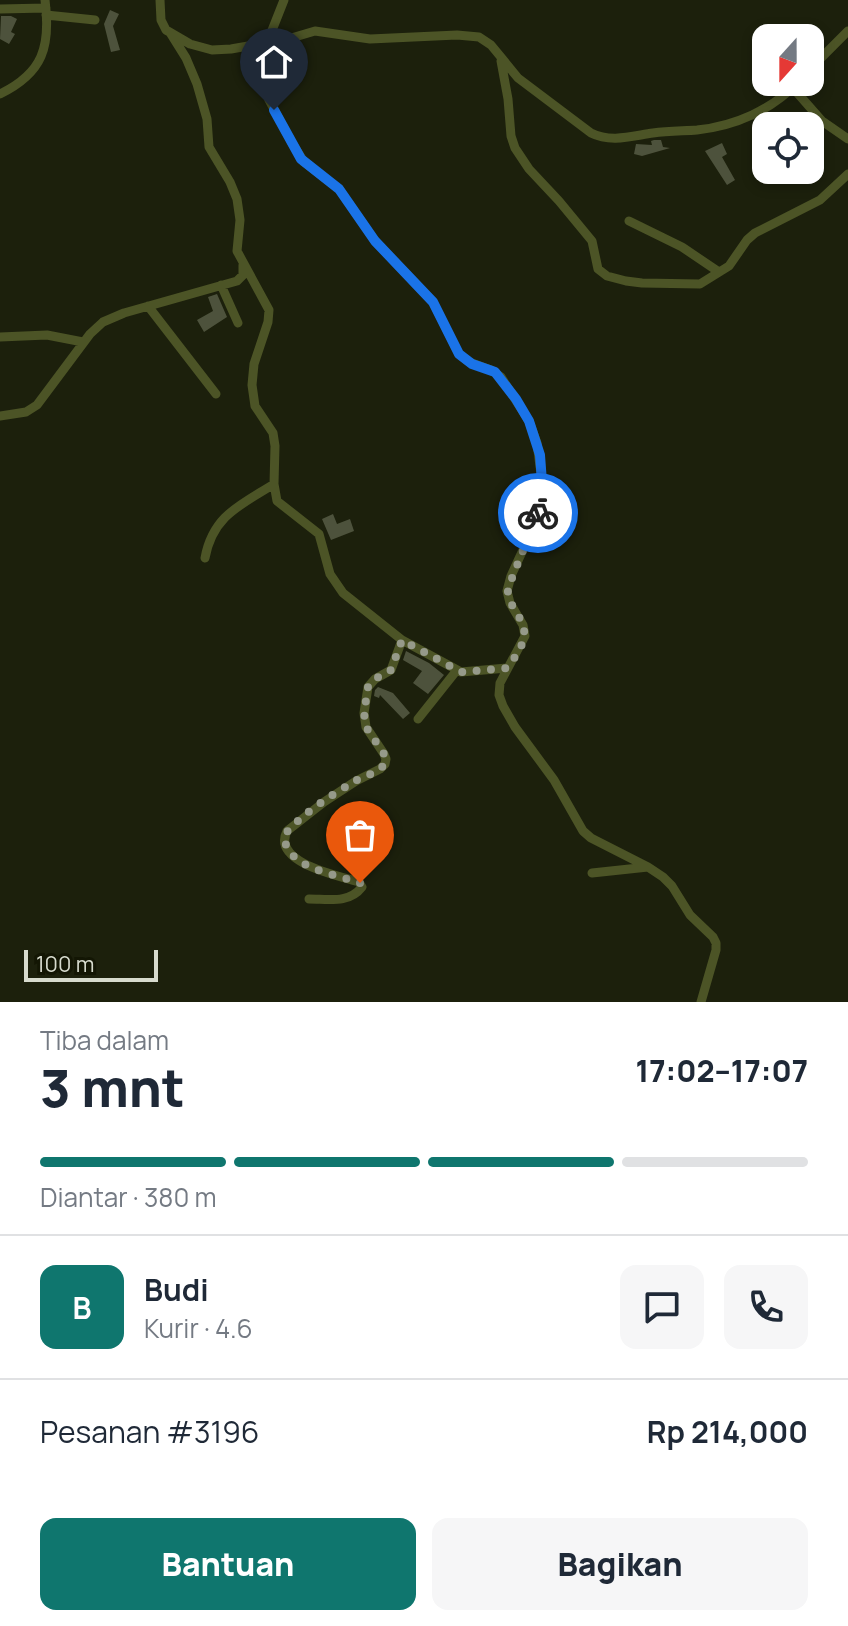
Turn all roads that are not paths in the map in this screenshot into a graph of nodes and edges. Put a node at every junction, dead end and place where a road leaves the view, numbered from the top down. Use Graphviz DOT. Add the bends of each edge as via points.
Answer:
graph roads {
  1 [pos="160,0"];
  2 [pos="284,0"];
  3 [pos="46,8"];
  4 [pos="0,9"];
  5 [pos="95,20"];
  6 [pos="848,31"];
  7 [pos="171,34"];
  8 [pos="267,43"];
  9 [pos="824,55"];
  10 [pos="501,58"];
  11 [pos="0,94"];
  12 [pos="781,96"];
  13 [pos="804,96"];
  14 [pos="848,138"];
  15 [pos="848,174"];
  16 [pos="629,221"];
  17 [pos="243,262"];
  18 [pos="719,272"];
  19 [pos="221,285"];
  20 [pos="148,306"];
  21 [pos="238,323"];
  22 [pos="0,337"];
  23 [pos="83,342"];
  24 [pos="216,394"];
  25 [pos="0,416"];
  26 [pos="274,484"];
  27 [pos="205,558"];
  28 [pos="402,640"];
  29 [pos="507,668"];
  30 [pos="457,670"];
  31 [pos="418,719"];
  32 [pos="648,867"];
  33 [pos="592,873"];
  34 [pos="309,899"];
  35 [pos="701,1002"];
  1 -- 7 [label="street" via="163,25"];
  2 -- 8 [label="street"];
  3 -- 4 [label="street"];
  3 -- 5 [label="street"];
  3 -- 11 [label="street" via="35,68"];
  6 -- 9 [label="street"];
  7 -- 8 [label="street" via="212,50"];
  7 -- 17 [label="street" via="197,84 210,149 237,199 237,248"];
  8 -- 10 [label="street" via="315,31 370,39 471,35 487,42"];
  8 -- 29 [label="street" via="262,80 301,159 339,189 375,241 429,297 459,354 501,377 532,428 541,467 540,507 508,588 525,633"];
  10 -- 12 [label="street" via="518,78 605,138 727,124"];
  10 -- 18 [label="street" via="512,142 592,241 600,271 626,281 689,285"];
  13 -- 14 [label="street" via="822,121"];
  15 -- 18 [label="street" via="820,200 755,233"];
  16 -- 18 [label="street"];
  17 -- 19 [label="street" via="240,280"];
  17 -- 26 [label="street" via="269,312 252,385 255,406 273,433"];
  19 -- 20 [label="street"];
  19 -- 21 [label="street"];
  20 -- 23 [label="street" via="103,322"];
  20 -- 24 [label="street"];
  22 -- 23 [label="street" via="47,335"];
  23 -- 25 [label="street" via="37,405"];
  26 -- 27 [label="street" via="219,522"];
  26 -- 28 [label="street" via="279,503 319,534 339,588"];
  28 -- 30 [label="street"];
  28 -- 34 [label="street" via="391,670 368,687 364,713 385,764 324,802 285,836 296,859 359,882 361,888 347,898"];
  29 -- 30 [label="street"];
  29 -- 32 [label="street" via="499,699 583,831"];
  30 -- 31 [label="street"];
  32 -- 33 [label="street"];
  32 -- 35 [label="street" via="670,883 690,915 715,940"];
}
